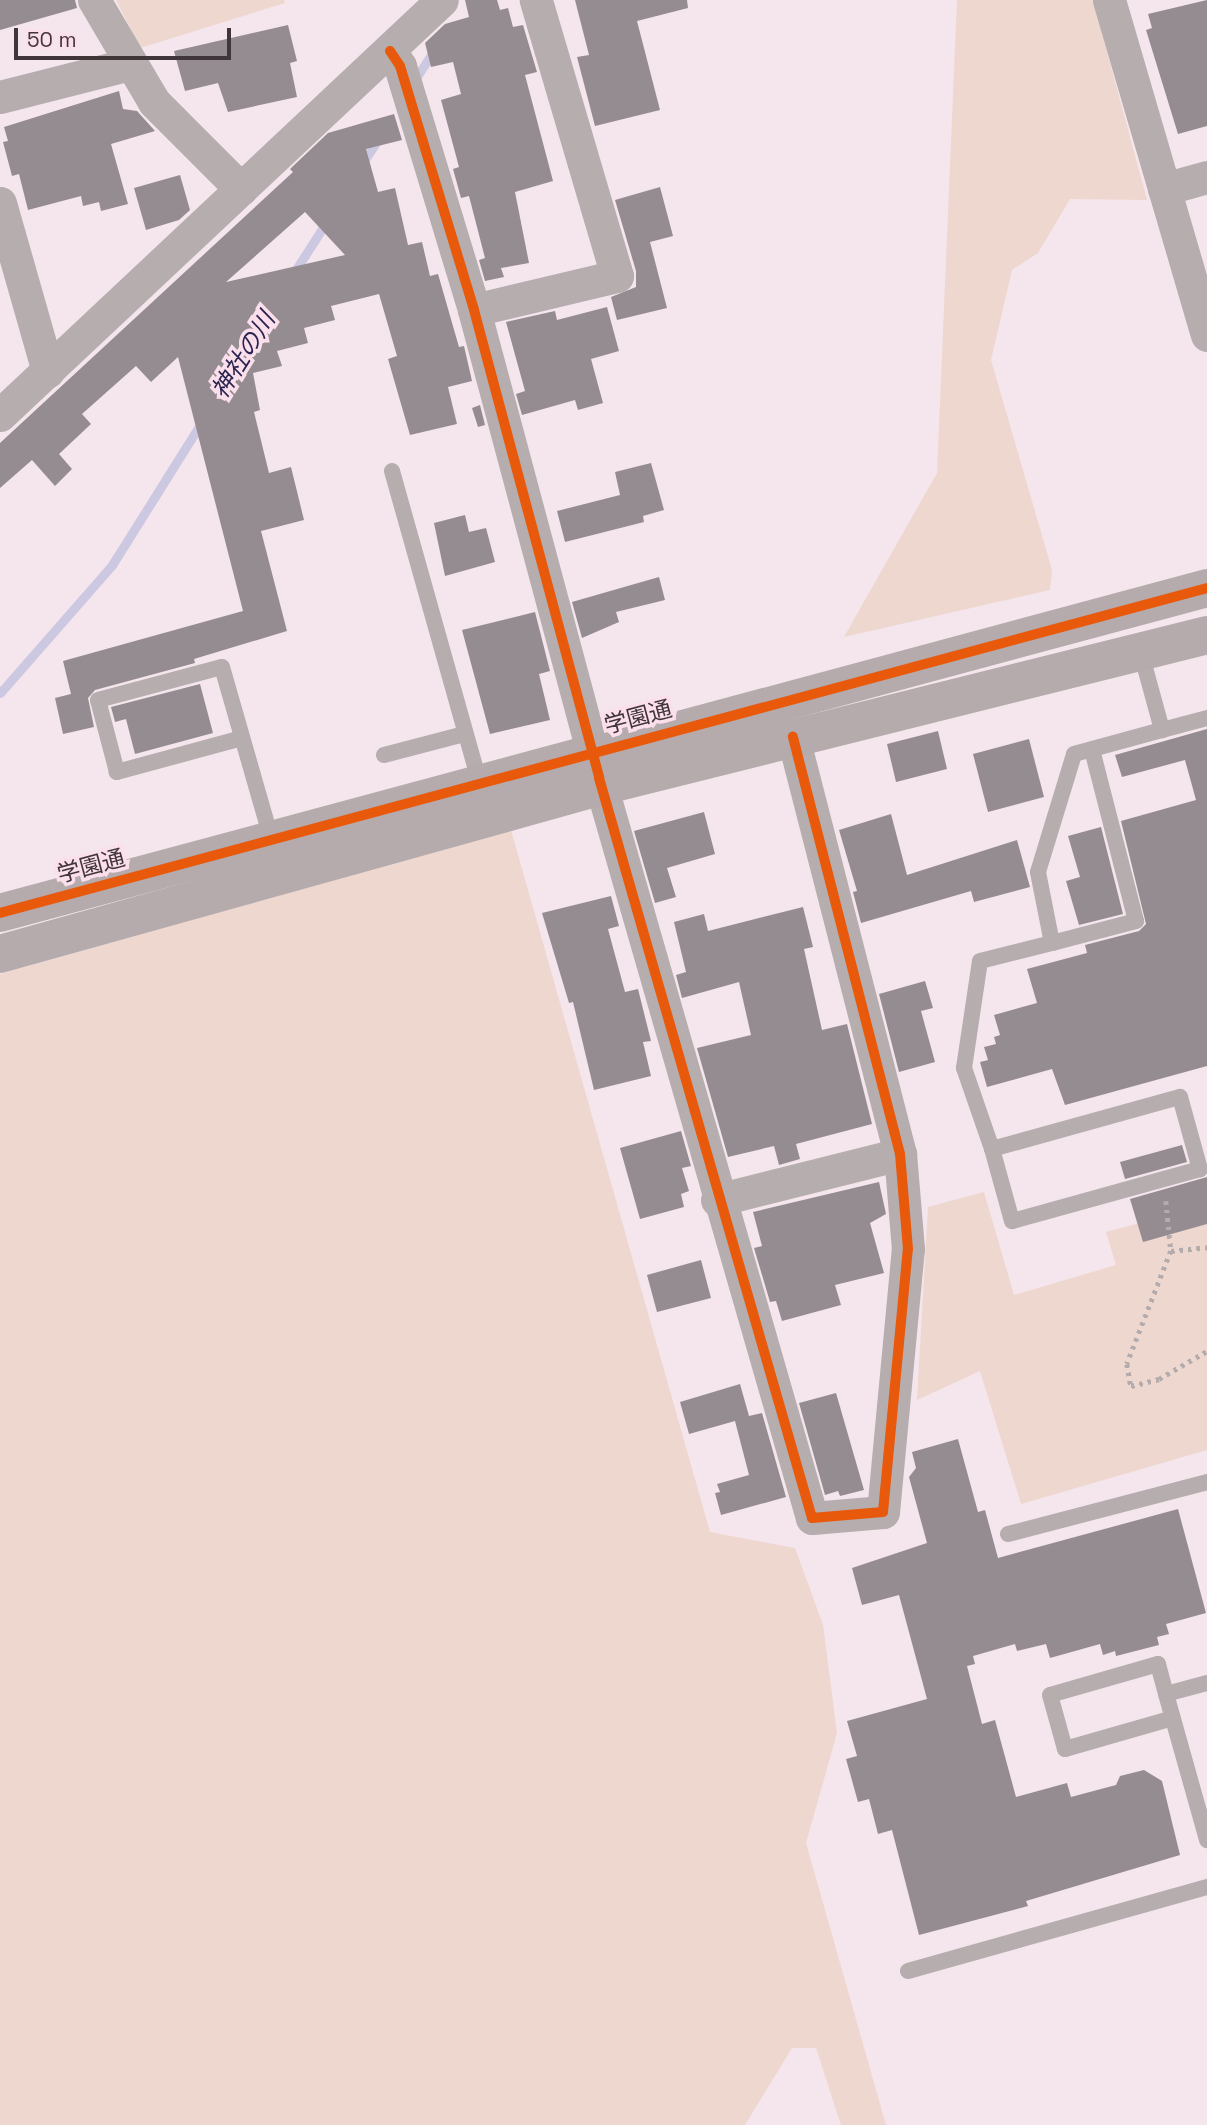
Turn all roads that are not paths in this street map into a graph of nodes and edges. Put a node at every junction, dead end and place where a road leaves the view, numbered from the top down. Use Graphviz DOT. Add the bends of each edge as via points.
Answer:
graph roads {
  1 [pos="94,0"];
  2 [pos="442,0"];
  3 [pos="536,0"];
  4 [pos="1117,2"];
  5 [pos="390,51"];
  6 [pos="130,64"];
  7 [pos="0,97"];
  8 [pos="1207,177"];
  9 [pos="241,189"];
  10 [pos="1164,189"];
  11 [pos="0,203"];
  12 [pos="474,310"];
  13 [pos="1207,335"];
  14 [pos="48,371"];
  15 [pos="0,415"];
  16 [pos="392,471"];
  17 [pos="1207,588"];
  18 [pos="1207,635"];
  19 [pos="1141,653"];
  20 [pos="1207,718"];
  21 [pos="1162,730"];
  22 [pos="464,734"];
  23 [pos="793,736"];
  24 [pos="242,738"];
  25 [pos="1092,750"];
  26 [pos="384,755"];
  27 [pos="597,768"];
  28 [pos="479,781"];
  29 [pos="271,838"];
  30 [pos="0,912"];
  31 [pos="1052,943"];
  32 [pos="0,954"];
  33 [pos="992,1149"];
  34 [pos="900,1154"];
  35 [pos="718,1200"];
  36 [pos="1207,1482"];
  37 [pos="1008,1534"];
  38 [pos="1207,1683"];
  39 [pos="1166,1694"];
  40 [pos="1173,1718"];
  41 [pos="1207,1840"];
  42 [pos="1207,1887"];
  43 [pos="908,1971"];
  1 -- 6 [label="street"];
  2 -- 5 [label="street"];
  3 -- 12 [label="street" via="617,276"];
  4 -- 10 [label="street"];
  5 -- 9 [label="street"];
  5 -- 12 [label="street" via="400,66"];
  6 -- 7 [label="street"];
  6 -- 9 [label="street" via="155,102"];
  8 -- 10 [label="street"];
  9 -- 14 [label="street"];
  10 -- 13 [label="street"];
  11 -- 14 [label="street"];
  12 -- 27 [label="street"];
  14 -- 15 [label="street"];
  16 -- 22 [label="lane"];
  17 -- 27 [label="street, 学園通"];
  18 -- 19 [label="street, 学園通"];
  19 -- 21 [label="lane"];
  19 -- 23 [label="street, 学園通"];
  20 -- 21 [label="lane"];
  21 -- 25 [label="lane"];
  22 -- 26 [label="lane"];
  22 -- 28 [label="lane"];
  23 -- 27 [label="street, 学園通"];
  23 -- 34 [label="street"];
  24 -- 24 [label="lane" via="117,772 98,700 222,667"];
  24 -- 29 [label="lane"];
  25 -- 31 [label="lane" via="1074,754 1038,872"];
  25 -- 31 [label="lane" via="1136,921"];
  27 -- 28 [label="street, 学園通"];
  27 -- 32 [label="street, 学園通"];
  27 -- 35 [label="street"];
  28 -- 29 [label="street, 学園通"];
  29 -- 30 [label="street, 学園通"];
  31 -- 33 [label="lane" via="980,961 964,1068"];
  33 -- 33 [label="lane" via="1180,1097 1200,1169 1012,1221"];
  34 -- 35 [label="street"];
  34 -- 35 [label="street" via="908,1249 883,1511 812,1518"];
  36 -- 37 [label="lane"];
  38 -- 39 [label="lane"];
  39 -- 40 [label="lane"];
  39 -- 40 [label="lane" via="1157,1664 1050,1695 1065,1749"];
  40 -- 41 [label="lane"];
  42 -- 43 [label="lane"];
}
